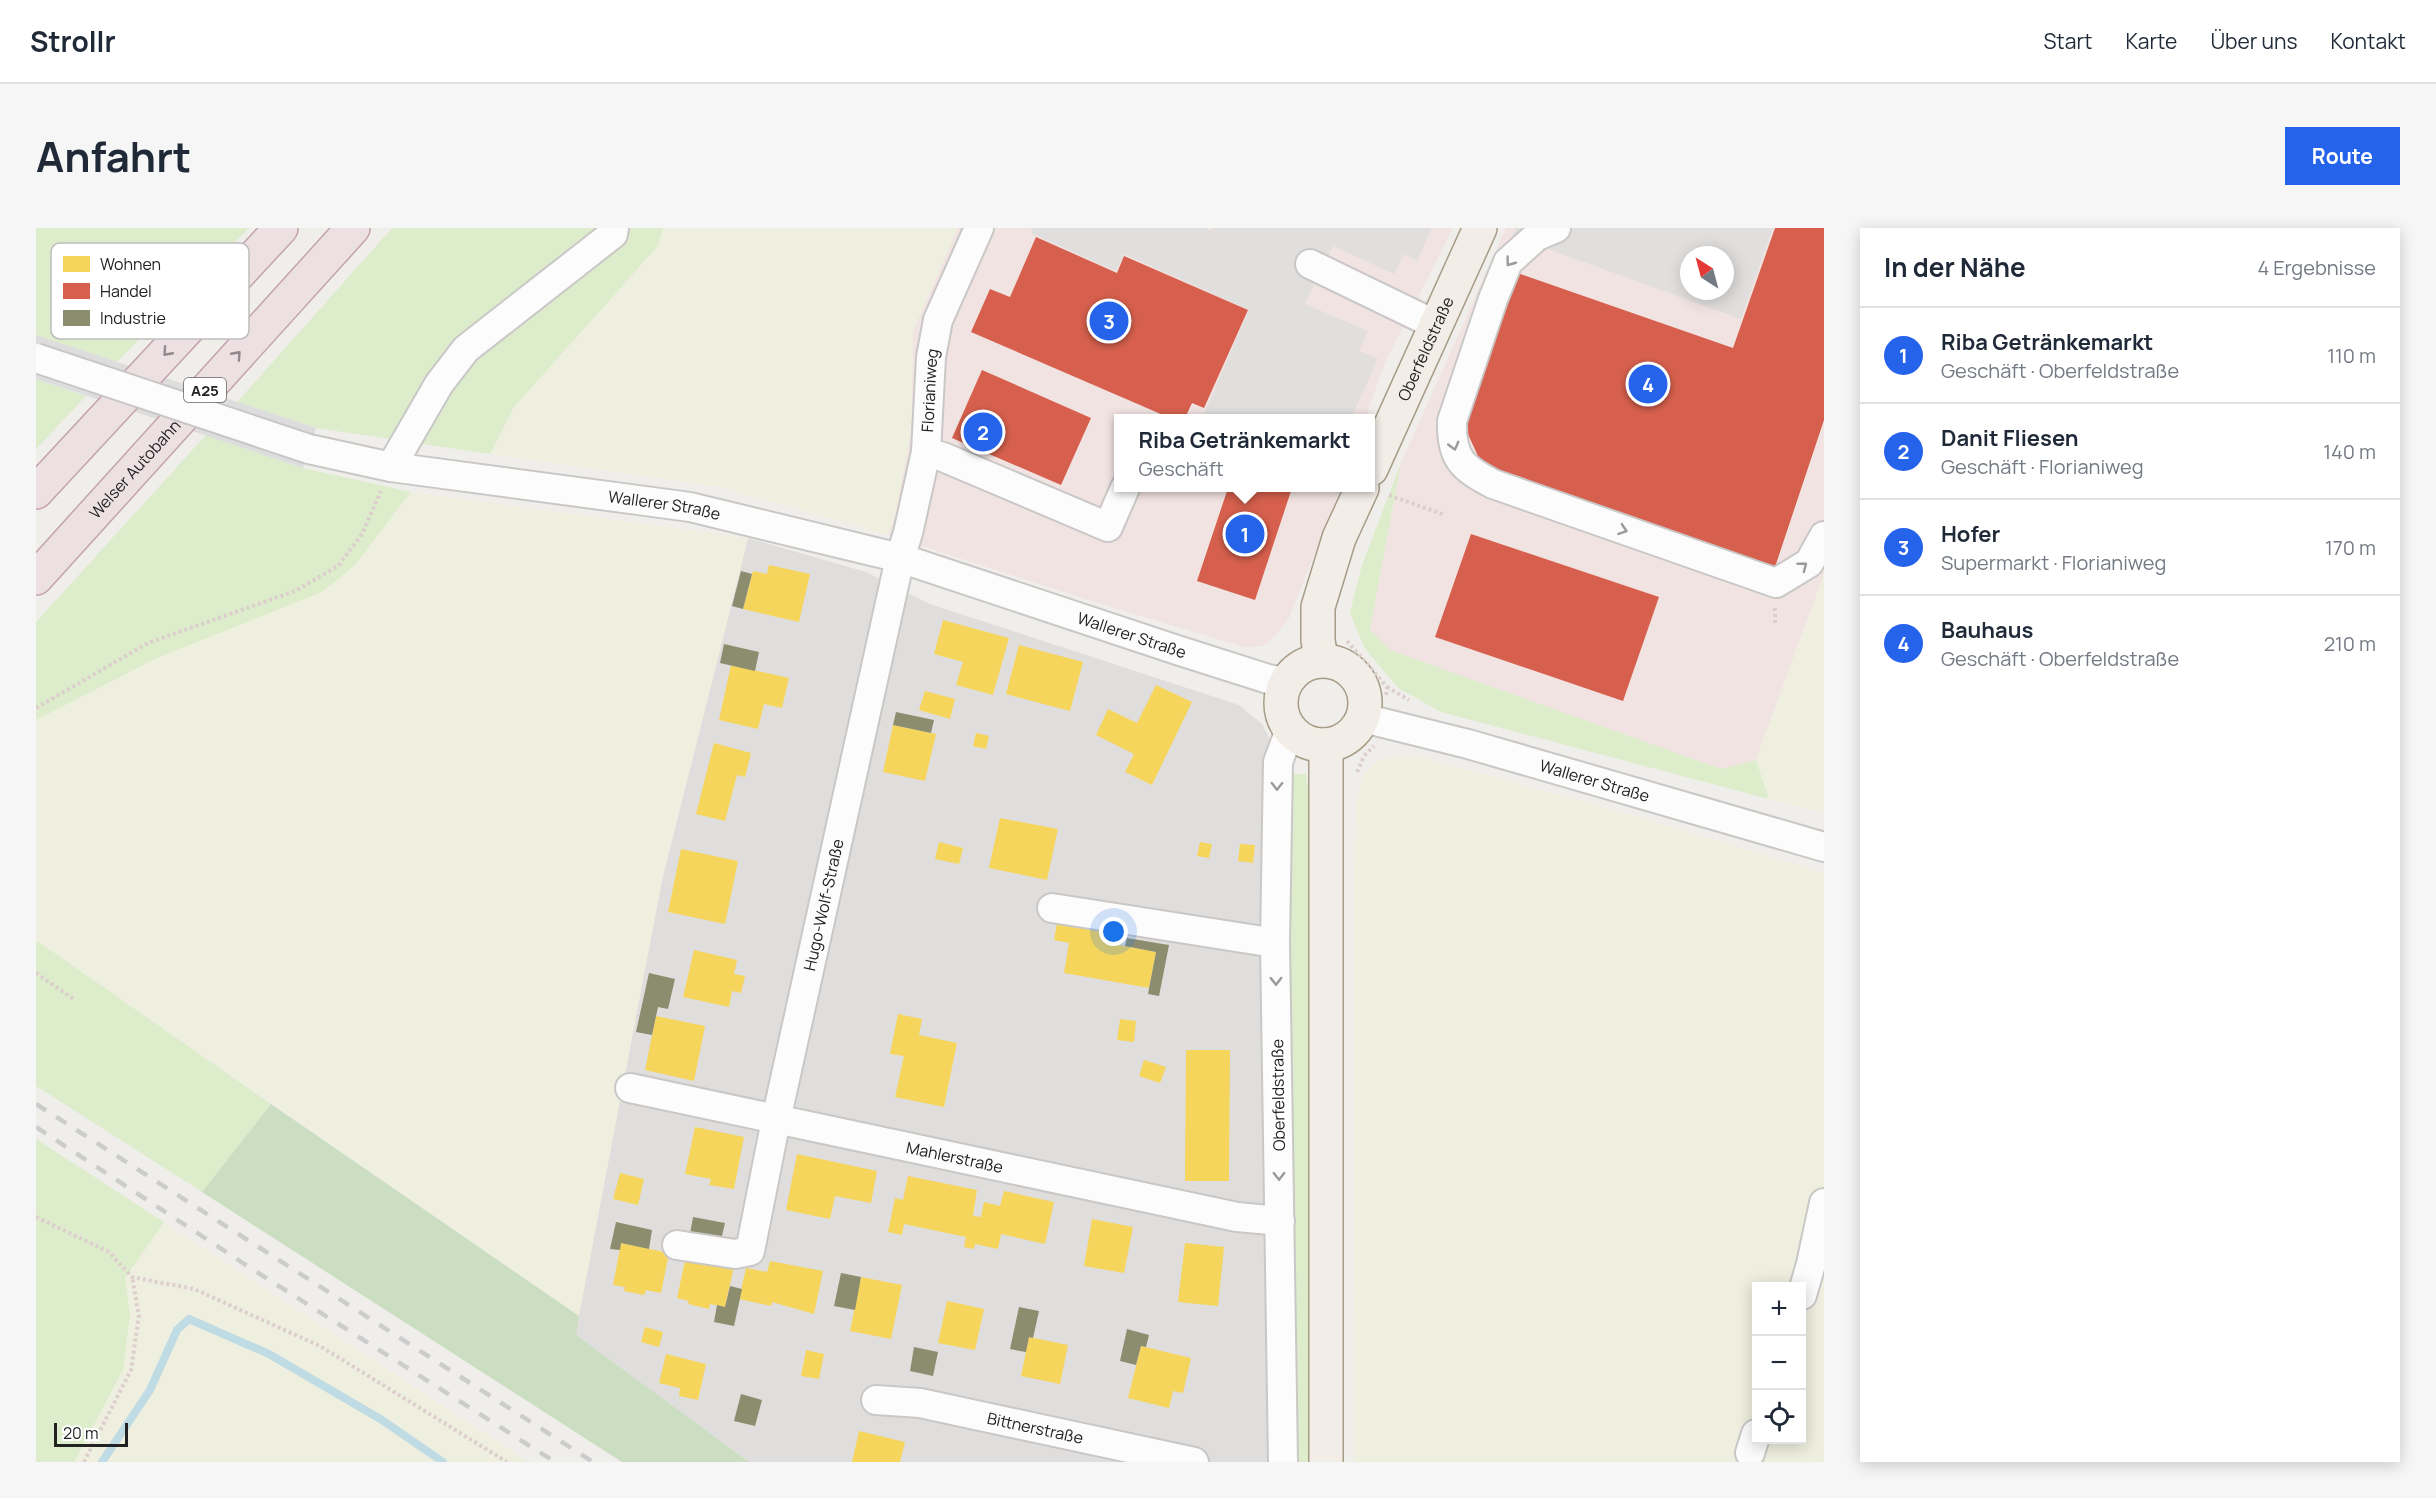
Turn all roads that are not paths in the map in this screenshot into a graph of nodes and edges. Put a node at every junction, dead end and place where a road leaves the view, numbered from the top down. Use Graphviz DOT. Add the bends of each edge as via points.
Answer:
graph roads {
  1 [pos="281,228"];
  2 [pos="353,228"];
  3 [pos="614,228"];
  4 [pos="979,228"];
  5 [pos="1480,228"];
  6 [pos="1556,228"];
  7 [pos="249,262"];
  8 [pos="1310,264"];
  9 [pos="1436,325"];
  10 [pos="178,339"];
  11 [pos="36,358"];
  12 [pos="926,452"];
  13 [pos="391,467"];
  14 [pos="1375,476"];
  15 [pos="36,492"];
  16 [pos="1123,492"];
  17 [pos="1367,492"];
  18 [pos="1824,536"];
  19 [pos="900,558"];
  20 [pos="36,578"];
  21 [pos="1321,660"];
  22 [pos="1286,682"];
  23 [pos="1373,721"];
  24 [pos="1290,730"];
  25 [pos="1326,746"];
  26 [pos="1824,847"];
  27 [pos="1052,908"];
  28 [pos="1275,943"];
  29 [pos="630,1088"];
  30 [pos="776,1120"];
  31 [pos="1824,1203"];
  32 [pos="1280,1221"];
  33 [pos="676,1245"];
  34 [pos="1806,1282"];
  35 [pos="876,1400"];
  36 [pos="1185,1461"];
  37 [pos="1283,1462"];
  38 [pos="1326,1462"];
  1 -- 7 [label="highway, one-way"];
  20 -- 2 [label="highway, Welser Autobahn / A25, one-way"];
  3 -- 13 [label="street" via="613,234 466,349 439,384"];
  4 -- 12 [label="street, Florianiweg" via="938,320 931,357"];
  5 -- 9 [label="main road, Oberfeldstraße"];
  6 -- 18 [label="street, one-way" via="1537,236 1508,262 1452,421 1451,440 1457,458 1471,472 1493,484 1776,583 1809,564"];
  8 -- 9 [label="street"];
  9 -- 14 [label="main road, Oberfeldstraße"];
  10 -- 15 [label="highway, one-way"];
  11 -- 13 [label="street, Wallerer Straße, bridge" via="309,448"];
  12 -- 16 [label="street" via="1108,527"];
  12 -- 19 [label="street, Florianiweg"];
  13 -- 19 [label="street, Wallerer Straße" via="690,507"];
  17 -- 21 [label="main road, Oberfeldstraße" via="1339,538 1318,607"];
  19 -- 22 [label="street, Wallerer Straße"];
  19 -- 30 [label="street, Hugo-Wolf-Straße"];
  21 -- 22 [label="main road" via="1295,670"];
  21 -- 23 [label="main road" via="1342,664 1358,677"];
  22 -- 24 [label="main road" via="1280,698 1282,715"];
  23 -- 25 [label="main road" via="1342,741"];
  23 -- 26 [label="street, Wallerer Straße" via="1468,744"];
  24 -- 25 [label="main road" via="1306,742"];
  24 -- 28 [label="street, Oberfeldstraße, one-way" via="1278,762"];
  25 -- 38 [label="main road"];
  27 -- 28 [label="street"];
  28 -- 32 [label="street, Oberfeldstraße, one-way"];
  29 -- 30 [label="street, Mahlerstraße"];
  30 -- 32 [label="street, Mahlerstraße" via="1238,1217"];
  30 -- 33 [label="street, Hugo-Wolf-Straße" via="750,1251 735,1254"];
  31 -- 34 [label="street"];
  32 -- 37 [label="street, Oberfeldstraße"];
  35 -- 36 [label="street, Bittnerstraße" via="920,1403"];
}
